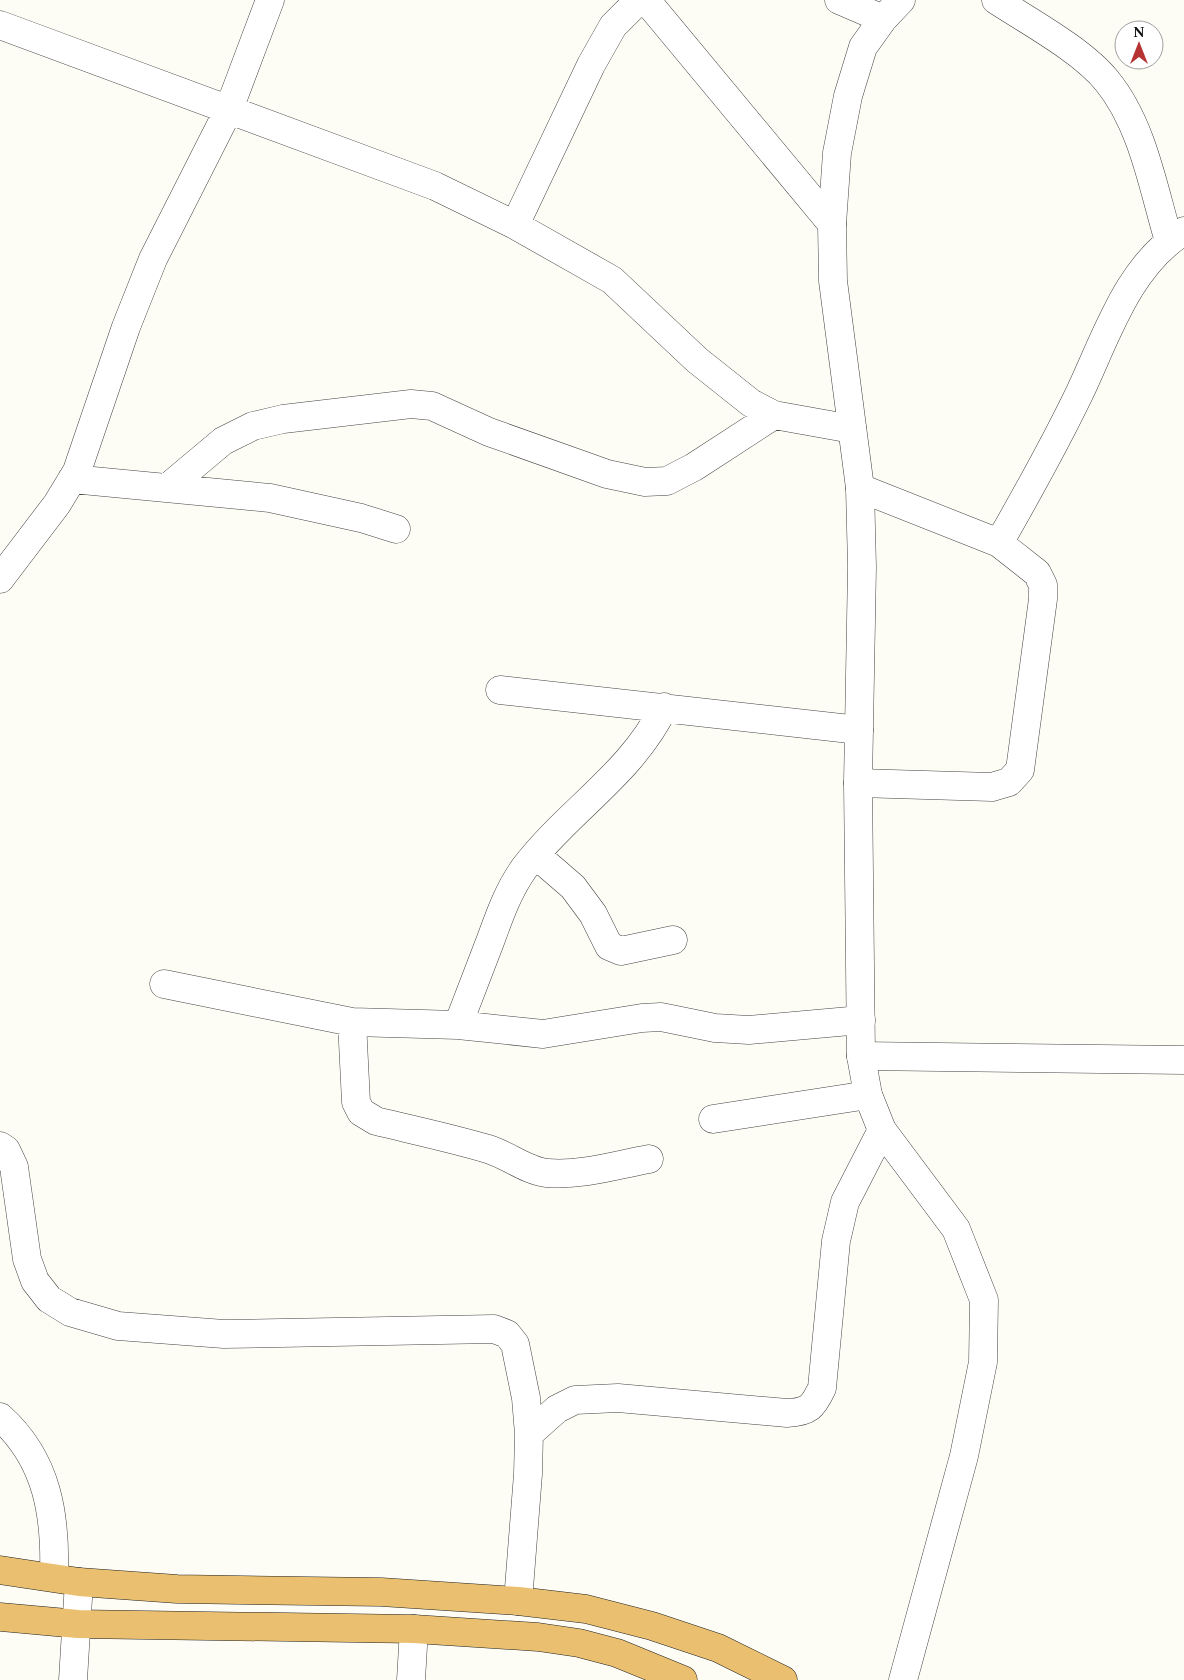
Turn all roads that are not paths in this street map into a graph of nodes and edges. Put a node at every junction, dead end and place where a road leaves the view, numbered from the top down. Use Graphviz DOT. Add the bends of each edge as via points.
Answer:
graph roads {
  1 [pos="270,0"];
  2 [pos="639,0"];
  3 [pos="646,0"];
  4 [pos="839,0"];
  5 [pos="996,0"];
  6 [pos="892,9"];
  7 [pos="0,25"];
  8 [pos="229,109"];
  9 [pos="832,224"];
  10 [pos="515,225"];
  11 [pos="1176,236"];
  12 [pos="774,415"];
  13 [pos="852,429"];
  14 [pos="72,479"];
  15 [pos="167,488"];
  16 [pos="860,488"];
  17 [pos="396,529"];
  18 [pos="998,543"];
  19 [pos="0,579"];
  20 [pos="500,690"];
  21 [pos="664,707"];
  22 [pos="859,730"];
  23 [pos="858,784"];
  24 [pos="536,854"];
  25 [pos="673,940"];
  26 [pos="164,984"];
  27 [pos="861,1020"];
  28 [pos="352,1022"];
  29 [pos="458,1024"];
  30 [pos="862,1056"];
  31 [pos="1184,1060"];
  32 [pos="868,1095"];
  33 [pos="713,1119"];
  34 [pos="882,1130"];
  35 [pos="0,1146"];
  36 [pos="649,1159"];
  37 [pos="0,1417"];
  38 [pos="529,1434"];
  39 [pos="0,1570"];
  40 [pos="66,1579"];
  41 [pos="518,1601"];
  42 [pos="0,1617"];
  43 [pos="78,1624"];
  44 [pos="414,1629"];
  45 [pos="73,1680"];
  46 [pos="411,1680"];
  47 [pos="682,1680"];
  48 [pos="783,1680"];
  49 [pos="903,1680"];
  1 -- 8 [label="street"];
  2 -- 10 [label="street" via="613,26 591,65"];
  3 -- 9 [label="street"];
  4 -- 6 [label="street"];
  5 -- 11 [label="street" via="1070,49 1107,81 1128,114"];
  6 -- 9 [label="street" via="863,47 848,96 837,153"];
  7 -- 8 [label="street"];
  8 -- 10 [label="street" via="435,186"];
  8 -- 14 [label="street" via="153,258 126,327 89,440"];
  9 -- 13 [label="street" via="833,281"];
  10 -- 12 [label="street" via="612,280 696,360 751,403"];
  11 -- 18 [label="street" via="1138,278 1118,308 1053,444"];
  12 -- 13 [label="street"];
  12 -- 15 [label="street" via="694,467 667,481 645,482 607,474 516,442 432,406 411,404 283,419 253,426 223,441"];
  13 -- 16 [label="street"];
  14 -- 15 [label="street"];
  14 -- 19 [label="street"];
  15 -- 17 [label="street" via="270,498"];
  16 -- 18 [label="street"];
  16 -- 22 [label="street"];
  18 -- 23 [label="street" via="1037,573 1043,585 1020,770 1009,782 992,787"];
  20 -- 21 [label="street"];
  21 -- 22 [label="street"];
  21 -- 24 [label="street" via="654,729 636,754"];
  22 -- 23 [label="street"];
  23 -- 27 [label="street"];
  24 -- 25 [label="street" via="573,887 593,914 609,946 620,951"];
  24 -- 29 [label="street" via="507,897"];
  26 -- 28 [label="street"];
  27 -- 29 [label="street" via="749,1030 716,1028 661,1017 543,1034"];
  27 -- 30 [label="street"];
  28 -- 29 [label="street"];
  28 -- 36 [label="street" via="356,1102 361,1112 376,1121 489,1149 530,1169 547,1173 580,1173"];
  30 -- 31 [label="street"];
  30 -- 32 [label="street"];
  32 -- 33 [label="street"];
  32 -- 34 [label="street"];
  34 -- 38 [label="street" via="845,1202 836,1241 822,1388 814,1404 802,1412 787,1413 618,1398 575,1400 556,1409"];
  34 -- 49 [label="street" via="956,1229 984,1300 983,1362 964,1456"];
  35 -- 38 [label="street" via="6,1150 14,1167 27,1259 35,1281 49,1299 70,1312 118,1326 224,1334 494,1329 507,1334 515,1344 526,1398"];
  37 -- 40 [label="street" via="38,1464 46,1487 55,1550"];
  38 -- 41 [label="street"];
  39 -- 40 [label="highway"];
  40 -- 41 [label="highway" via="177,1589 381,1592"];
  40 -- 43 [label="street"];
  41 -- 48 [label="highway" via="586,1609 652,1626 718,1648"];
  42 -- 43 [label="highway"];
  43 -- 44 [label="highway"];
  43 -- 45 [label="street"];
  44 -- 46 [label="street"];
  44 -- 47 [label="highway" via="538,1637 579,1643 617,1653"];
}
